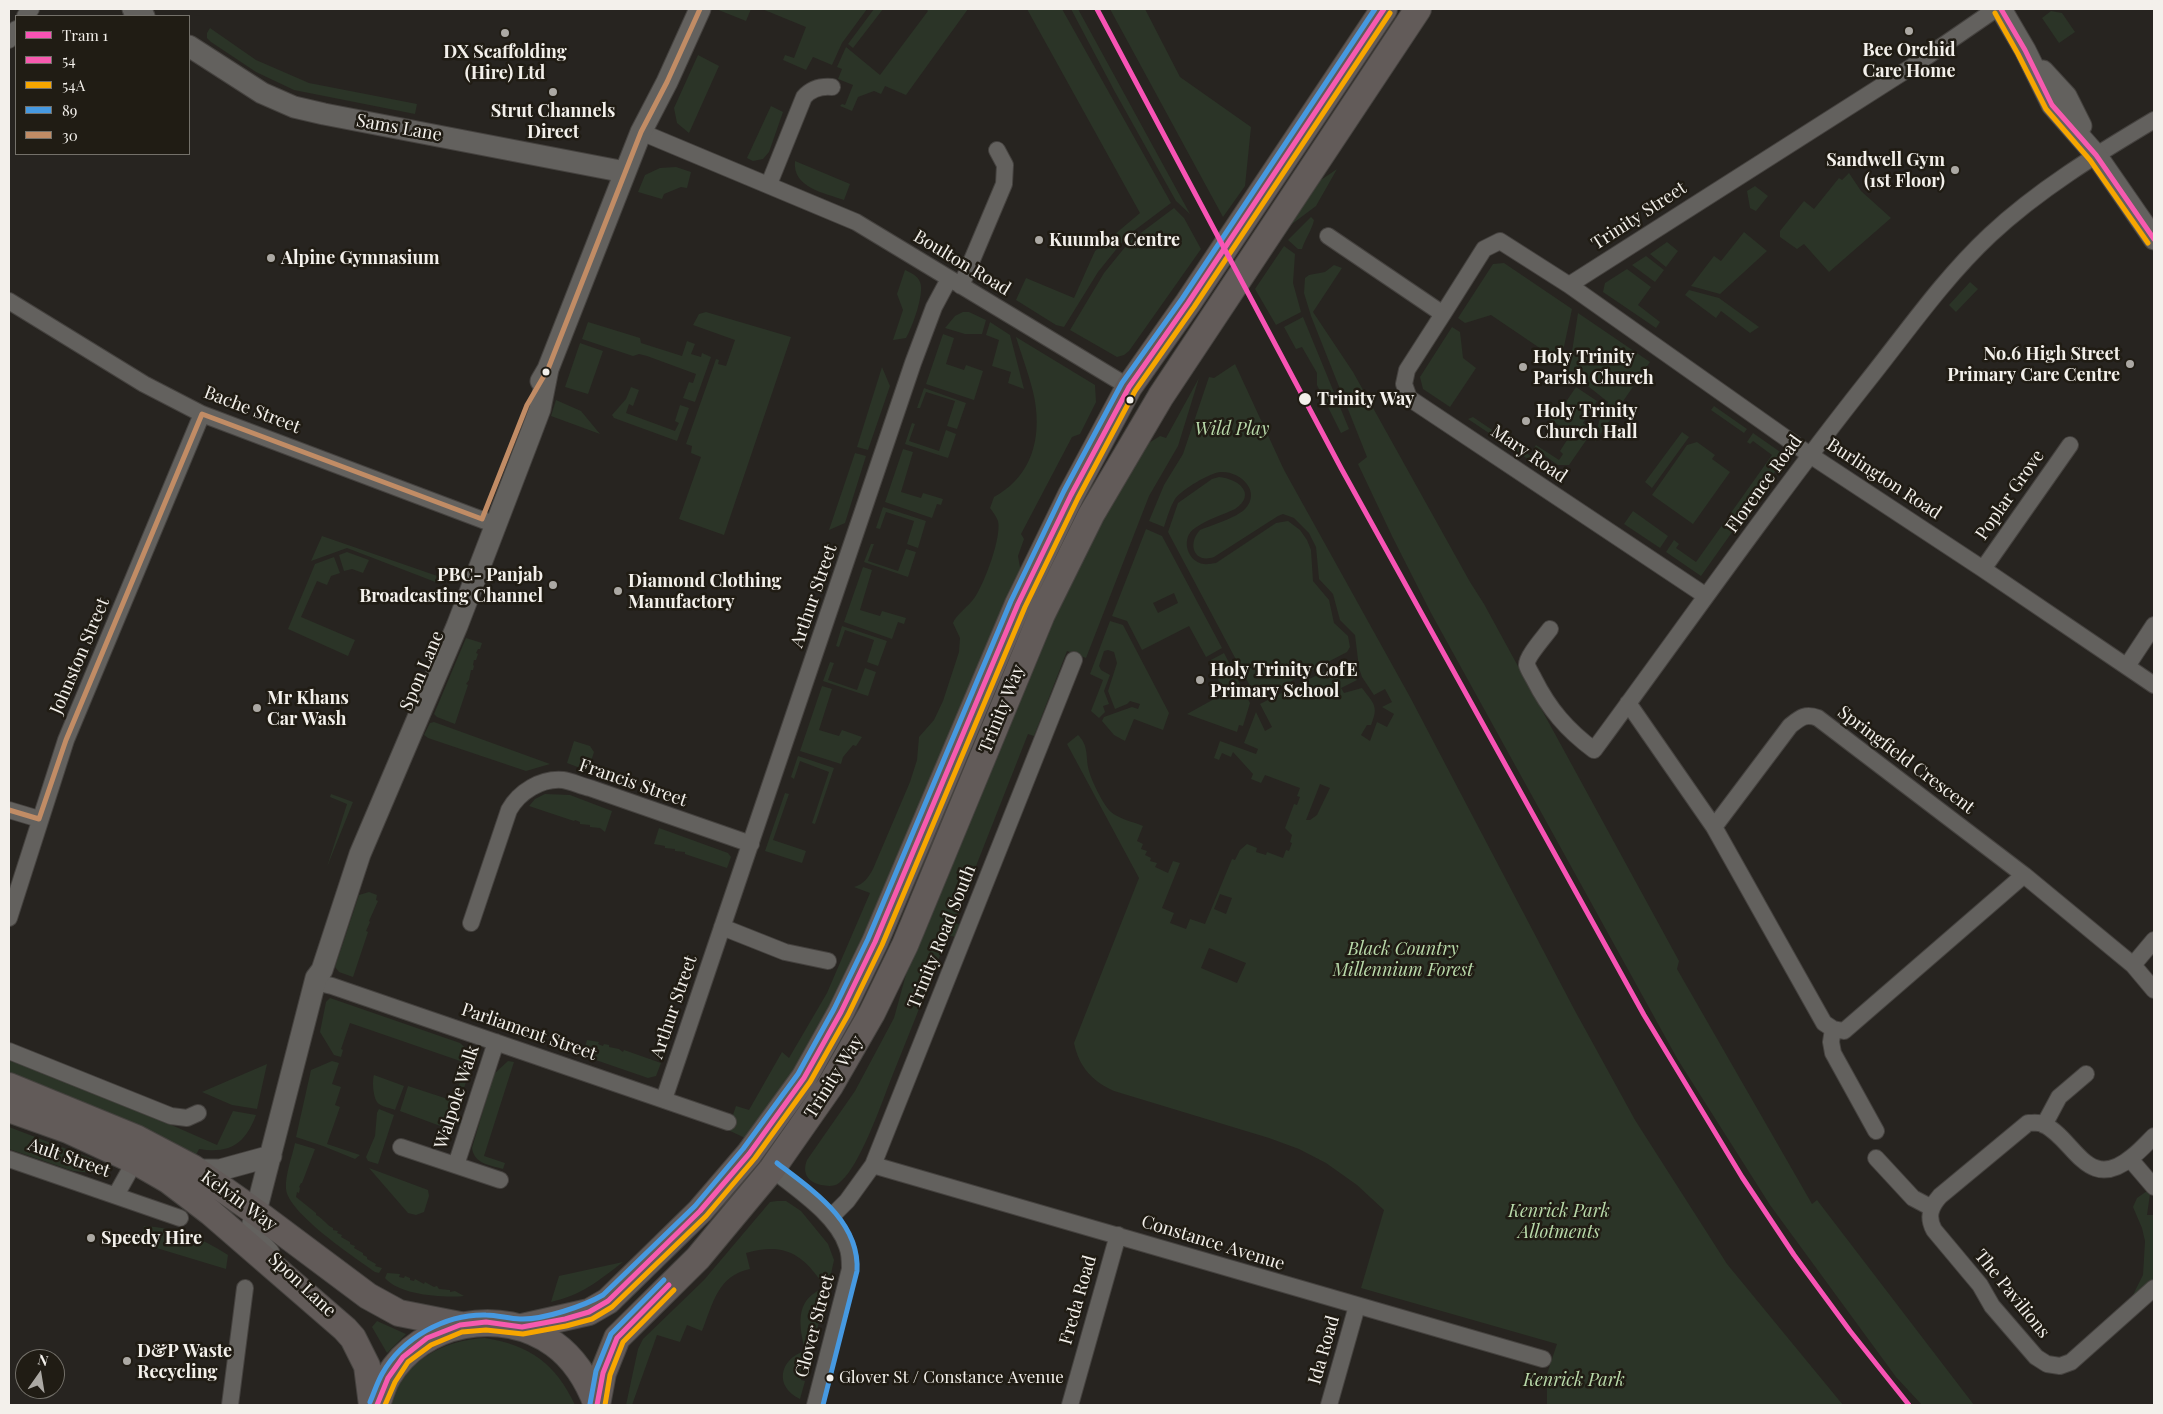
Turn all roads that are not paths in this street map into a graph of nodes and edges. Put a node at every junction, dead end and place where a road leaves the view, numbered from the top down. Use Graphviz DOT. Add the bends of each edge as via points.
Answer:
graph roads {
  1 [pos="687,9"];
  2 [pos="700,9"];
  3 [pos="1384,9"];
  4 [pos="1418,9"];
  5 [pos="1996,9"];
  6 [pos="2001,9"];
  7 [pos="190,47"];
  8 [pos="832,87"];
  9 [pos="2154,120"];
  10 [pos="641,132"];
  11 [pos="996,150"];
  12 [pos="2096,155"];
  13 [pos="625,172"];
  14 [pos="768,184"];
  15 [pos="1328,236"];
  16 [pos="2154,239"];
  17 [pos="955,283"];
  18 [pos="1569,285"];
  19 [pos="9,300"];
  20 [pos="1443,314"];
  21 [pos="1129,387"];
  22 [pos="202,414"];
  23 [pos="2070,445"];
  24 [pos="1810,455"];
  25 [pos="489,522"];
  26 [pos="1983,568"];
  27 [pos="1706,596"];
  28 [pos="2154,625"];
  29 [pos="1550,629"];
  30 [pos="1074,660"];
  31 [pos="2127,666"];
  32 [pos="2154,685"];
  33 [pos="1628,703"];
  34 [pos="9,810"];
  35 [pos="39,819"];
  36 [pos="1714,827"];
  37 [pos="751,844"];
  38 [pos="2024,875"];
  39 [pos="9,918"];
  40 [pos="471,923"];
  41 [pos="722,927"];
  42 [pos="2154,940"];
  43 [pos="828,961"];
  44 [pos="2133,965"];
  45 [pos="316,980"];
  46 [pos="2154,990"];
  47 [pos="1833,1029"];
  48 [pos="496,1042"];
  49 [pos="9,1051"];
  50 [pos="2086,1074"];
  51 [pos="9,1086"];
  52 [pos="9,1099"];
  53 [pos="664,1100"];
  54 [pos="9,1109"];
  55 [pos="198,1113"];
  56 [pos="63,1118"];
  57 [pos="728,1122"];
  58 [pos="2044,1125"];
  59 [pos="1876,1131"];
  60 [pos="2154,1136"];
  61 [pos="401,1147"];
  62 [pos="271,1156"];
  63 [pos="1876,1158"];
  64 [pos="2130,1158"];
  65 [pos="9,1159"];
  66 [pos="134,1161"];
  67 [pos="456,1165"];
  68 [pos="873,1165"];
  69 [pos="772,1169"];
  70 [pos="196,1170"];
  71 [pos="500,1180"];
  72 [pos="2154,1187"];
  73 [pos="116,1195"];
  74 [pos="1932,1208"];
  75 [pos="257,1213"];
  76 [pos="180,1218"];
  77 [pos="830,1218"];
  78 [pos="1118,1235"];
  79 [pos="245,1288"];
  80 [pos="2154,1288"];
  81 [pos="1357,1306"];
  82 [pos="460,1325"];
  83 [pos="522,1327"];
  84 [pos="345,1329"];
  85 [pos="1543,1359"];
  86 [pos="230,1405"];
  87 [pos="372,1405"];
  88 [pos="376,1405"];
  89 [pos="597,1405"];
  90 [pos="815,1405"];
  91 [pos="1070,1405"];
  92 [pos="1329,1405"];
  1 -- 10 [label="street, Spon Lane" via="660,72"];
  2 -- 10 [label="street, Spon Lane" via="668,82"];
  3 -- 21 [label="main road, Trinity Way"];
  4 -- 69 [label="main road, Trinity Way" via="1161,396 1091,515 1046,606 905,945 872,1013 830,1086"];
  5 -- 18 [label="street, Trinity Street" via="1916,64"];
  6 -- 12 [label="street" via="2052,105"];
  7 -- 13 [label="street, Sams Lane" via="262,93 294,106"];
  8 -- 14 [label="street" via="809,91 804,97"];
  9 -- 12 [label="street, Florence Road"];
  10 -- 13 [label="street, Spon Lane"];
  10 -- 14 [label="street, Boulton Road"];
  11 -- 17 [label="street, Arthur Street" via="1005,165 1004,184"];
  12 -- 16 [label="street"];
  12 -- 24 [label="street, Florence Road" via="2011,216 1988,237 1930,302"];
  13 -- 25 [label="street, Spon Lane" via="548,369 527,405"];
  14 -- 17 [label="street, Boulton Road" via="856,222"];
  15 -- 20 [label="street"];
  17 -- 21 [label="street, Boulton Road"];
  17 -- 37 [label="street, Arthur Street" via="934,307 913,363"];
  18 -- 20 [label="street" via="1500,241 1484,249"];
  18 -- 24 [label="street, Burlington Road"];
  19 -- 22 [label="street, Bache Street" via="144,384"];
  20 -- 27 [label="street, Mary Road" via="1407,370 1404,384 1409,398"];
  21 -- 83 [label="main road, Trinity Way" via="1018,604 875,942 804,1078 749,1154 700,1211 608,1301 589,1312"];
  22 -- 25 [label="street, Bache Street"];
  22 -- 35 [label="street, Johnston Street" via="66,740"];
  23 -- 26 [label="street, Poplar Grove"];
  24 -- 26 [label="street, Burlington Road"];
  24 -- 27 [label="street, Florence Road"];
  25 -- 45 [label="street, Spon Lane" via="445,617 350,846 318,935 314,968"];
  26 -- 31 [label="street, Burlington Road"];
  27 -- 33 [label="street, Florence Road"];
  28 -- 31 [label="street"];
  29 -- 33 [label="street, Florence Road" via="1528,658 1527,665 1542,695 1573,734 1594,750"];
  30 -- 68 [label="street, Trinity Road South"];
  31 -- 32 [label="street, Burlington Road"];
  33 -- 36 [label="street"];
  34 -- 35 [label="street"];
  35 -- 39 [label="street, Johnston Street"];
  36 -- 38 [label="street, Springfield Crescent" via="1790,726 1801,716 1810,715"];
  36 -- 47 [label="street" via="1824,1023"];
  37 -- 40 [label="street, Francis Street" via="590,788 563,780 549,782 515,799"];
  37 -- 41 [label="street, Arthur Street"];
  38 -- 44 [label="street, Springfield Crescent"];
  38 -- 47 [label="street" via="1844,1031"];
  41 -- 43 [label="street" via="785,952"];
  41 -- 53 [label="street, Arthur Street"];
  42 -- 44 [label="street"];
  44 -- 46 [label="street, Springfield Crescent"];
  45 -- 48 [label="street, Parliament Street"];
  45 -- 62 [label="street, Spon Lane"];
  47 -- 59 [label="street" via="1833,1052"];
  48 -- 53 [label="street, Parliament Street"];
  48 -- 67 [label="street, Walpole Walk"];
  49 -- 55 [label="street" via="171,1116 187,1118"];
  50 -- 58 [label="street" via="2059,1097"];
  51 -- 56 [label="main road, Kelvin Way"];
  52 -- 56 [label="street"];
  53 -- 57 [label="street, Parliament Street"];
  54 -- 56 [label="main road, Kelvin Way"];
  56 -- 66 [label="main road, Kelvin Way"];
  56 -- 70 [label="main road, Kelvin Way" via="136,1138"];
  58 -- 64 [label="street" via="2054,1131 2081,1160 2099,1170 2112,1168"];
  58 -- 74 [label="street" via="2028,1122 1940,1196"];
  60 -- 64 [label="street"];
  61 -- 67 [label="street, Walpole Walk"];
  62 -- 70 [label="street" via="220,1170"];
  62 -- 75 [label="street, Spon Lane"];
  63 -- 74 [label="street" via="1912,1198"];
  64 -- 72 [label="street"];
  65 -- 73 [label="street, Ault Street"];
  66 -- 73 [label="street, Ault Street"];
  66 -- 84 [label="main road, Kelvin Way" via="168,1180 210,1212"];
  67 -- 71 [label="street, Walpole Walk"];
  68 -- 77 [label="street, Trinity Road South"];
  68 -- 78 [label="street, Constance Avenue"];
  69 -- 77 [label="street, Glover Street"];
  69 -- 89 [label="main road, Trinity Way" via="698,1258 616,1338 603,1372"];
  70 -- 75 [label="main road, Kelvin Way"];
  73 -- 76 [label="street, Ault Street"];
  74 -- 80 [label="street, The Pavilions" via="1929,1220 1934,1230 1980,1285 1992,1306 2036,1357 2047,1364 2060,1366 2071,1362"];
  75 -- 82 [label="main road, Kelvin Way" via="368,1296 399,1313"];
  75 -- 84 [label="street, Spon Lane" via="252,1227 254,1237 330,1307"];
  77 -- 90 [label="street, Glover Street" via="848,1247 850,1269"];
  78 -- 81 [label="street, Constance Avenue"];
  78 -- 91 [label="street, Freda Road"];
  79 -- 86 [label="street"];
  81 -- 85 [label="street, Constance Avenue"];
  81 -- 92 [label="street, Ida Road"];
  82 -- 83 [label="main road" via="486,1322"];
  82 -- 88 [label="main road" via="427,1338 403,1357 388,1378"];
  83 -- 89 [label="main road" via="555,1344 572,1360 587,1381"];
  84 -- 87 [label="main road, Kelvin Way" via="367,1366"];
}
